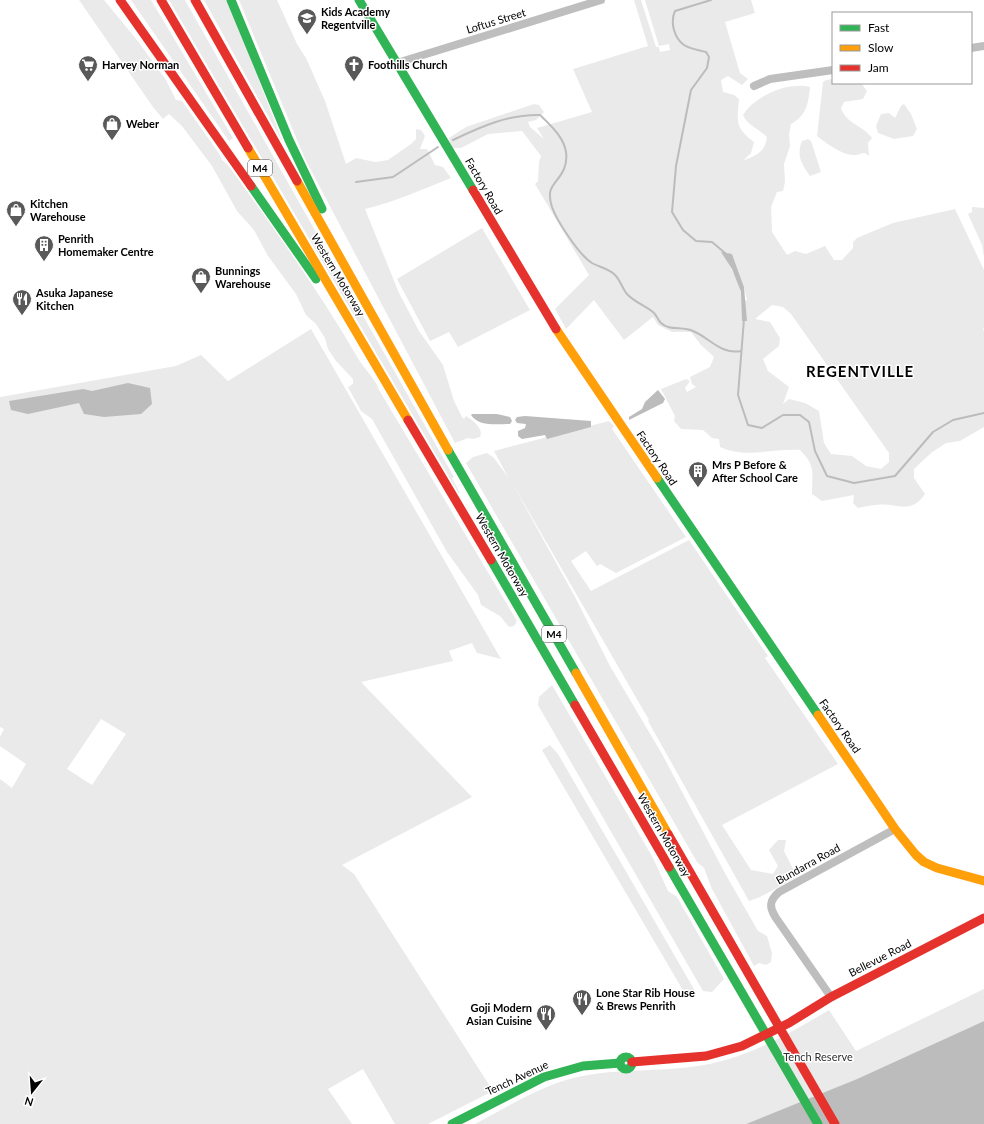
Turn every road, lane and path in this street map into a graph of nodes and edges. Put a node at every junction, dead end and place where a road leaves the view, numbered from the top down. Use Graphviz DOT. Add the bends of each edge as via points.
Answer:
graph roads {
  1 [pos="120,0"];
  2 [pos="161,0"];
  3 [pos="195,0"];
  4 [pos="231,0"];
  5 [pos="359,0"];
  6 [pos="602,0"];
  7 [pos="984,46"];
  8 [pos="972,48"];
  9 [pos="397,63"];
  10 [pos="832,70"];
  11 [pos="754,86"];
  12 [pos="341,260"];
  13 [pos="360,336"];
  14 [pos="895,829"];
  15 [pos="984,881"];
  16 [pos="984,918"];
  17 [pos="831,997"];
  18 [pos="632,1062"];
  19 [pos="452,1124"];
  20 [pos="818,1124"];
  21 [pos="835,1124"];
  1 -- 13 [label="main road" via="328,297"];
  2 -- 13 [label="main road, Western Motorway / M4"];
  3 -- 12 [label="main road, Western Motorway / M4"];
  4 -- 12 [label="main road, M4" via="289,140 322,207"];
  5 -- 9 [label="main road, Factory Road"];
  6 -- 9 [label="street, Loftus Street"];
  7 -- 8 [label="street"];
  9 -- 14 [label="main road, Factory Road" via="556,329"];
  10 -- 11 [label="street" via="770,79"];
  12 -- 21 [label="main road, Western Motorway / M4"];
  13 -- 20 [label="main road, Western Motorway / M4"];
  14 -- 15 [label="main road, Factory Road" via="924,862"];
  14 -- 17 [label="street, Bundarra Road" via="778,892 771,902 770,906 776,918"];
  16 -- 17 [label="main road, Bellevue Road"];
  17 -- 18 [label="main road, Bellevue Road" via="789,1023 751,1042 717,1054"];
  18 -- 19 [label="main road, Tench Avenue" via="627,1069 620,1063 583,1066 551,1075"];
}
